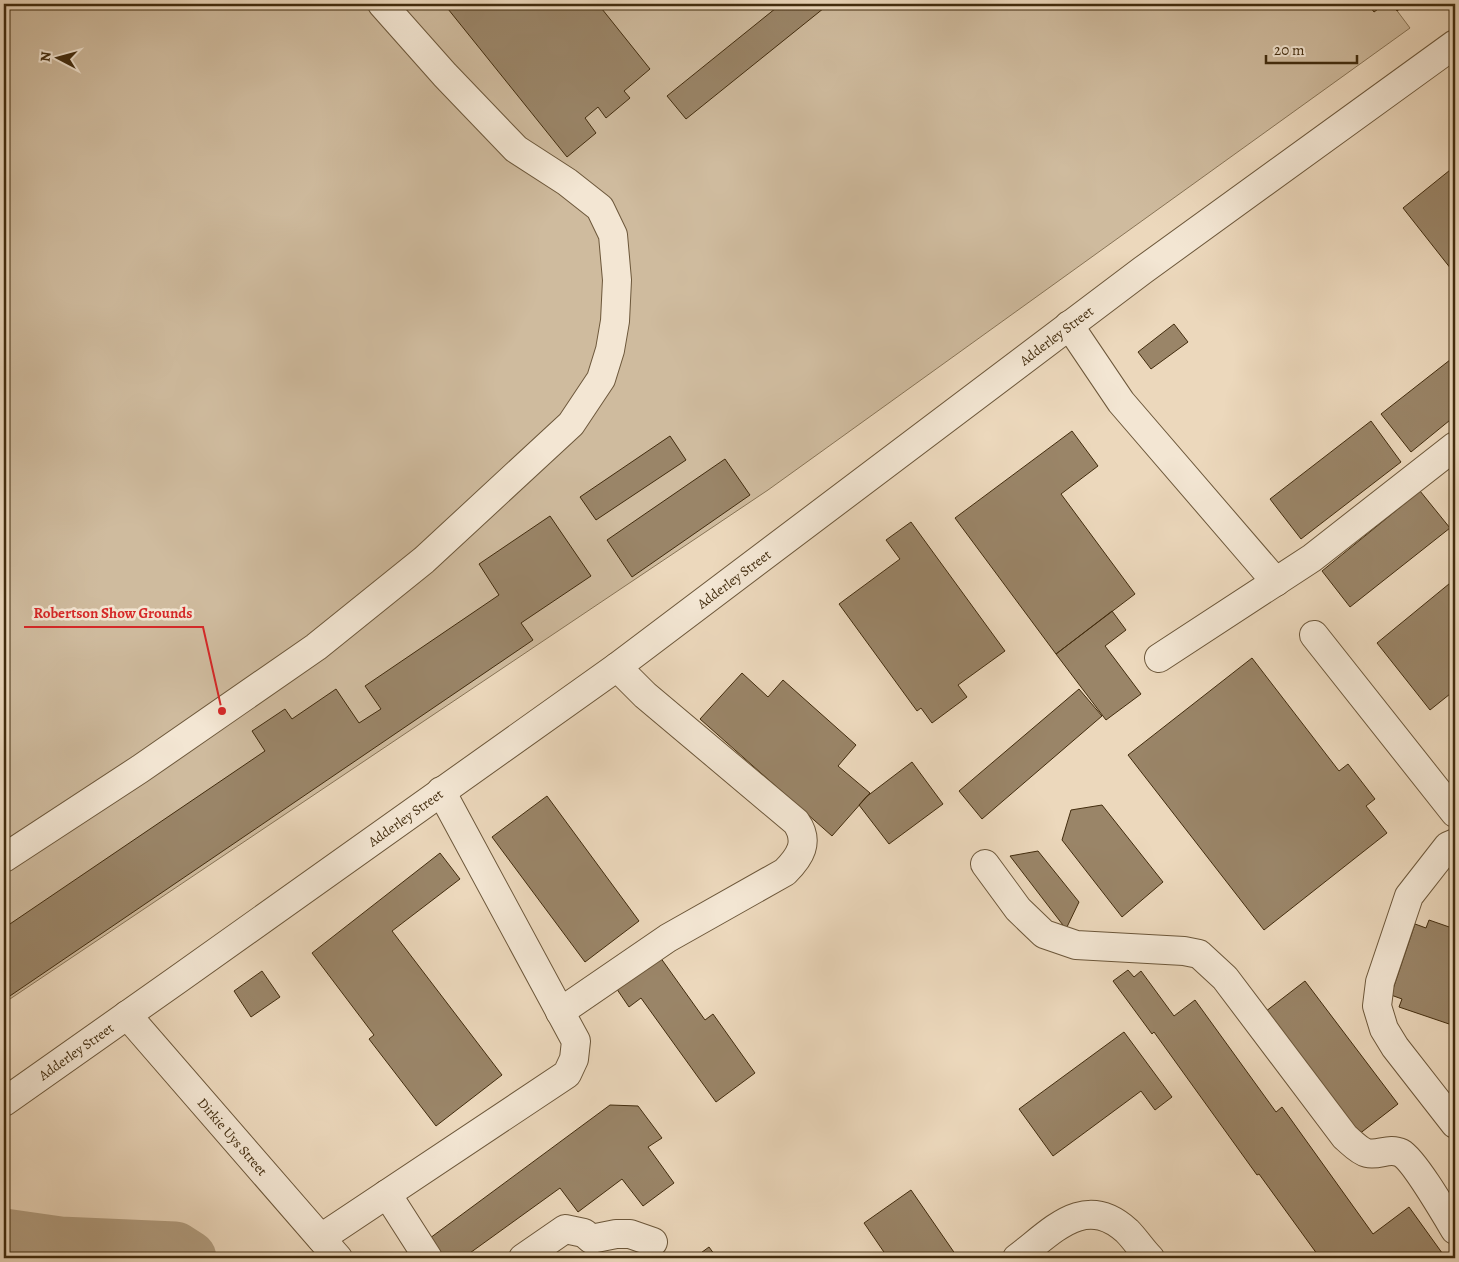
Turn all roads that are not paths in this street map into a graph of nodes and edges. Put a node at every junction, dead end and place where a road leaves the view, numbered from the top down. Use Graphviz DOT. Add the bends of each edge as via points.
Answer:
graph roads {
  1 [pos="382,4"];
  2 [pos="1455,44"];
  3 [pos="1069,325"];
  4 [pos="1455,446"];
  5 [pos="1276,582"];
  6 [pos="1314,635"];
  7 [pos="1159,658"];
  8 [pos="617,667"];
  9 [pos="441,791"];
  10 [pos="1452,802"];
  11 [pos="1455,843"];
  12 [pos="4,858"];
  13 [pos="985,864"];
  14 [pos="560,1012"];
  15 [pos="127,1015"];
  16 [pos="4,1102"];
  17 [pos="1455,1124"];
  18 [pos="387,1194"];
  19 [pos="1455,1230"];
  20 [pos="653,1242"];
  21 [pos="330,1248"];
  22 [pos="593,1249"];
  23 [pos="428,1258"];
  24 [pos="523,1258"];
  25 [pos="1017,1258"];
  26 [pos="1150,1258"];
  1 -- 12 [label="street" via="516,149 600,208 613,235 616,280 615,322 601,379 571,424 424,560 316,647"];
  2 -- 3 [label="street, Adderley Street"];
  3 -- 5 [label="street" via="1121,402"];
  3 -- 8 [label="street, Adderley Street"];
  4 -- 5 [label="street" via="1312,558"];
  5 -- 7 [label="street"];
  6 -- 10 [label="street"];
  8 -- 9 [label="street, Adderley Street"];
  8 -- 14 [label="street" via="645,695 796,822 802,830 802,848 785,872 668,938"];
  9 -- 14 [label="street"];
  9 -- 15 [label="street, Adderley Street"];
  11 -- 17 [label="street" via="1448,846 1409,896 1380,982 1377,1006 1384,1029 1395,1047"];
  13 -- 19 [label="street" via="1018,909 1044,934 1076,945 1199,954 1225,978 1345,1137 1365,1153 1392,1150 1402,1153"];
  14 -- 18 [label="street" via="576,1041 574,1059 567,1074"];
  15 -- 16 [label="street, Adderley Street"];
  15 -- 21 [label="street, Dirkie Uys Street"];
  18 -- 21 [label="street"];
  18 -- 23 [label="street"];
  20 -- 22 [label="street" via="630,1234 616,1234"];
  22 -- 24 [label="street" via="584,1233 565,1229"];
  25 -- 26 [label="street" via="1071,1218 1085,1214 1106,1217 1127,1231"];
}
